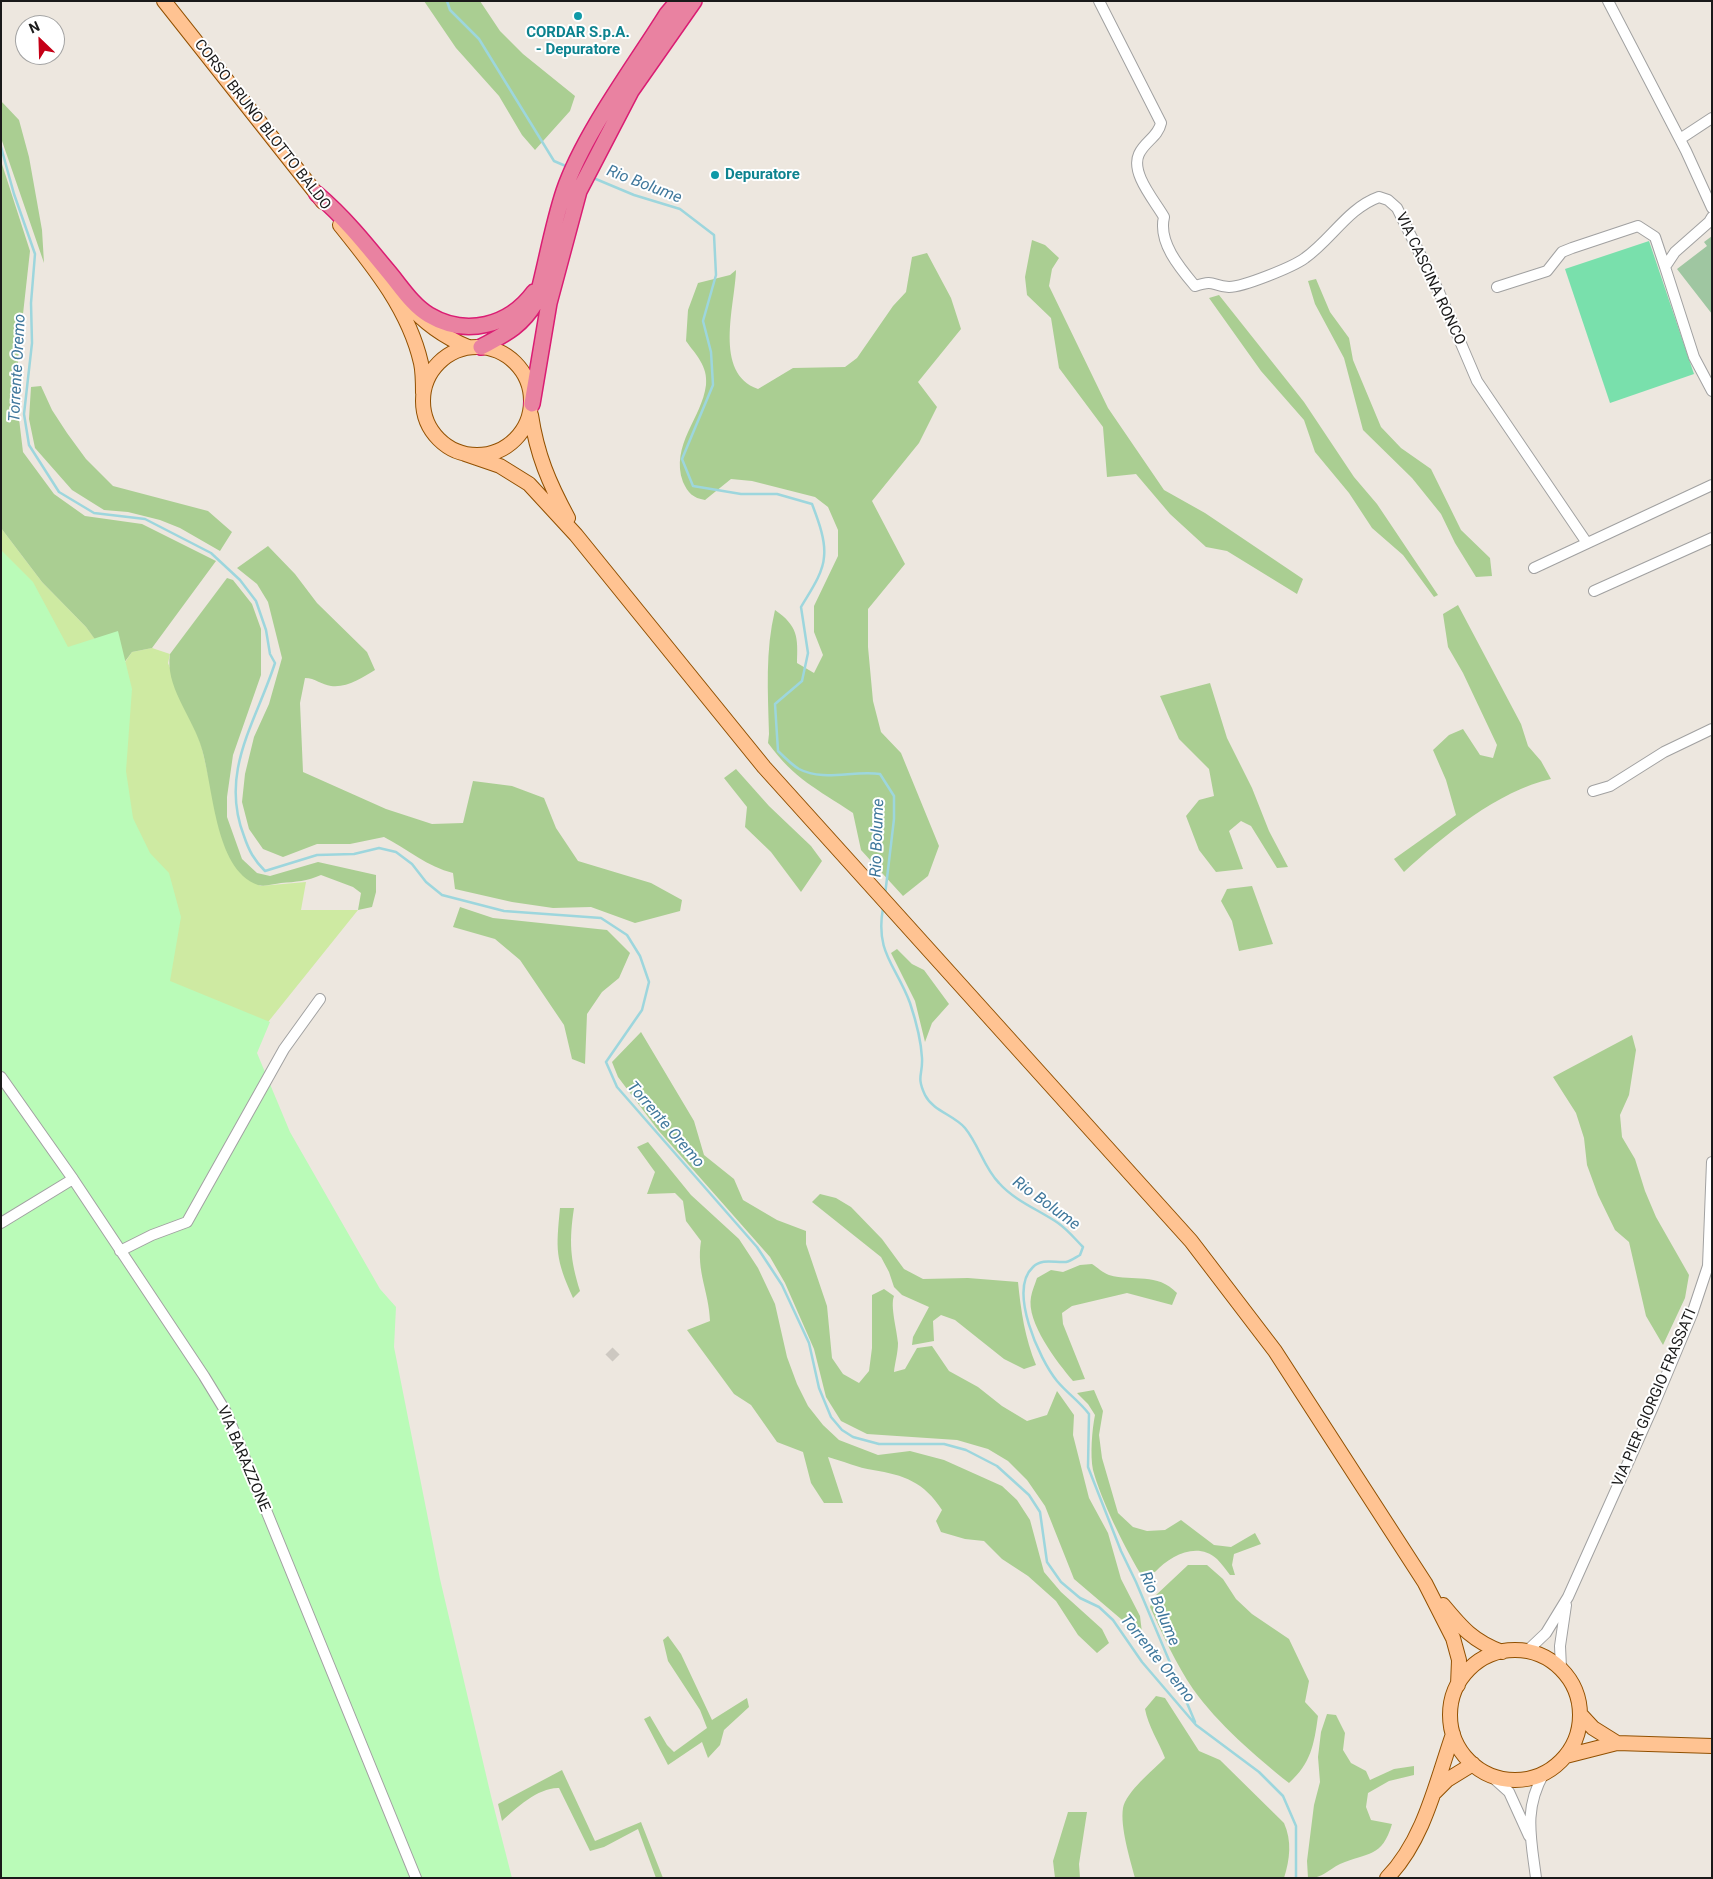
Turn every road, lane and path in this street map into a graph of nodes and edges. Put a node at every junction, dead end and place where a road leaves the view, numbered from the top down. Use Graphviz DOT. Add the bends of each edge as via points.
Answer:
graph roads {
  1 [pos="164,1"];
  2 [pos="678,1"];
  3 [pos="694,1"];
  4 [pos="1099,1"];
  5 [pos="1608,1"];
  6 [pos="1712,118"];
  7 [pos="1680,139"];
  8 [pos="585,161"];
  9 [pos="571,191"];
  10 [pos="317,194"];
  11 [pos="1712,208"];
  12 [pos="1712,217"];
  13 [pos="360,250"];
  14 [pos="1665,267"];
  15 [pos="542,280"];
  16 [pos="1497,287"];
  17 [pos="474,347"];
  18 [pos="1712,391"];
  19 [pos="424,393"];
  20 [pos="531,409"];
  21 [pos="465,454"];
  22 [pos="1712,485"];
  23 [pos="576,535"];
  24 [pos="1712,538"];
  25 [pos="1587,544"];
  26 [pos="1534,568"];
  27 [pos="1594,591"];
  28 [pos="1712,729"];
  29 [pos="1592,791"];
  30 [pos="320,999"];
  31 [pos="1,1077"];
  32 [pos="1712,1162"];
  33 [pos="73,1179"];
  34 [pos="1,1223"];
  35 [pos="120,1251"];
  36 [pos="1707,1282"];
  37 [pos="1425,1583"];
  38 [pos="1568,1597"];
  39 [pos="1527,1651"];
  40 [pos="1502,1652"];
  41 [pos="1560,1668"];
  42 [pos="1458,1685"];
  43 [pos="1581,1715"];
  44 [pos="1453,1734"];
  45 [pos="1617,1743"];
  46 [pos="1712,1746"];
  47 [pos="1566,1756"];
  48 [pos="1473,1764"];
  49 [pos="1544,1773"];
  50 [pos="1490,1775"];
  51 [pos="1432,1794"];
  52 [pos="1531,1842"];
  53 [pos="416,1878"];
  54 [pos="1387,1878"];
  55 [pos="1536,1878"];
  1 -- 10 [label="main road, CORSO BRUNO BLOTTO BALDO"];
  2 -- 8 [label="highway" via="605,111"];
  3 -- 8 [label="highway"];
  4 -- 25 [label="street, VIA CASCINA RONCO" via="1161,122 1159,132 1139,154 1137,170 1164,217 1161,230 1175,259 1195,286 1210,281 1230,287 1261,278 1304,258 1363,204 1379,197 1388,200 1397,208 1435,284 1477,381"];
  5 -- 7 [label="street"];
  6 -- 7 [label="street"];
  7 -- 11 [label="street"];
  8 -- 9 [label="highway"];
  9 -- 15 [label="highway"];
  9 -- 20 [label="highway"];
  10 -- 13 [label="main road, CORSO BRUNO BLOTTO BALDO"];
  10 -- 15 [label="highway" via="342,216 409,297 428,314 452,325 479,326 504,319 524,304"];
  12 -- 14 [label="street" via="1675,252"];
  13 -- 17 [label="main road, CORSO BRUNO BLOTTO BALDO" via="421,320 449,339"];
  13 -- 19 [label="main road, CORSO BRUNO BLOTTO BALDO" via="410,329 421,364"];
  14 -- 16 [label="street" via="1655,237 1638,226 1562,252 1547,271"];
  14 -- 18 [label="street" via="1694,357"];
  15 -- 17 [label="highway" via="536,302 516,328"];
  17 -- 19 [label="main road" via="455,351 434,368"];
  17 -- 20 [label="main road" via="495,349 518,365 531,390"];
  19 -- 21 [label="main road" via="426,420 432,432 441,442"];
  20 -- 21 [label="main road" via="526,426 506,447 493,453"];
  20 -- 23 [label="main road" via="535,442 546,475"];
  21 -- 23 [label="main road" via="500,466 529,484"];
  22 -- 25 [label="street"];
  23 -- 37 [label="main road" via="764,768 1191,1241 1275,1351"];
  24 -- 27 [label="street"];
  25 -- 26 [label="street"];
  28 -- 29 [label="street" via="1664,752 1610,786"];
  30 -- 35 [label="street" via="284,1049 187,1222"];
  31 -- 33 [label="street, VIA BARAZZONE"];
  32 -- 36 [label="street, VIA PIER GIORGIO FRASSATI"];
  33 -- 34 [label="street"];
  33 -- 35 [label="street, VIA BARAZZONE"];
  35 -- 53 [label="street, VIA BARAZZONE" via="226,1412"];
  36 -- 38 [label="street, VIA PIER GIORGIO FRASSATI"];
  37 -- 40 [label="main road" via="1462,1629 1480,1643"];
  37 -- 42 [label="main road" via="1453,1638 1460,1660"];
  38 -- 39 [label="street, VIA PIER GIORGIO FRASSATI" via="1546,1633"];
  38 -- 41 [label="street, VIA PIER GIORGIO FRASSATI"];
  39 -- 40 [label="main road"];
  39 -- 41 [label="main road" via="1545,1657"];
  40 -- 42 [label="main road" via="1484,1658"];
  41 -- 43 [label="main road" via="1578,1697"];
  42 -- 44 [label="main road" via="1451,1709"];
  43 -- 45 [label="main road" via="1593,1728"];
  43 -- 47 [label="main road" via="1577,1736"];
  44 -- 48 [label="main road" via="1461,1751"];
  44 -- 51 [label="main road"];
  45 -- 46 [label="main road"];
  45 -- 47 [label="main road"];
  47 -- 49 [label="main road"];
  48 -- 50 [label="main road"];
  48 -- 51 [label="main road"];
  49 -- 50 [label="main road" via="1517,1780"];
  49 -- 52 [label="street" via="1530,1807"];
  50 -- 52 [label="street" via="1509,1792"];
  51 -- 54 [label="main road" via="1426,1814 1401,1864"];
  52 -- 55 [label="street"];
}
